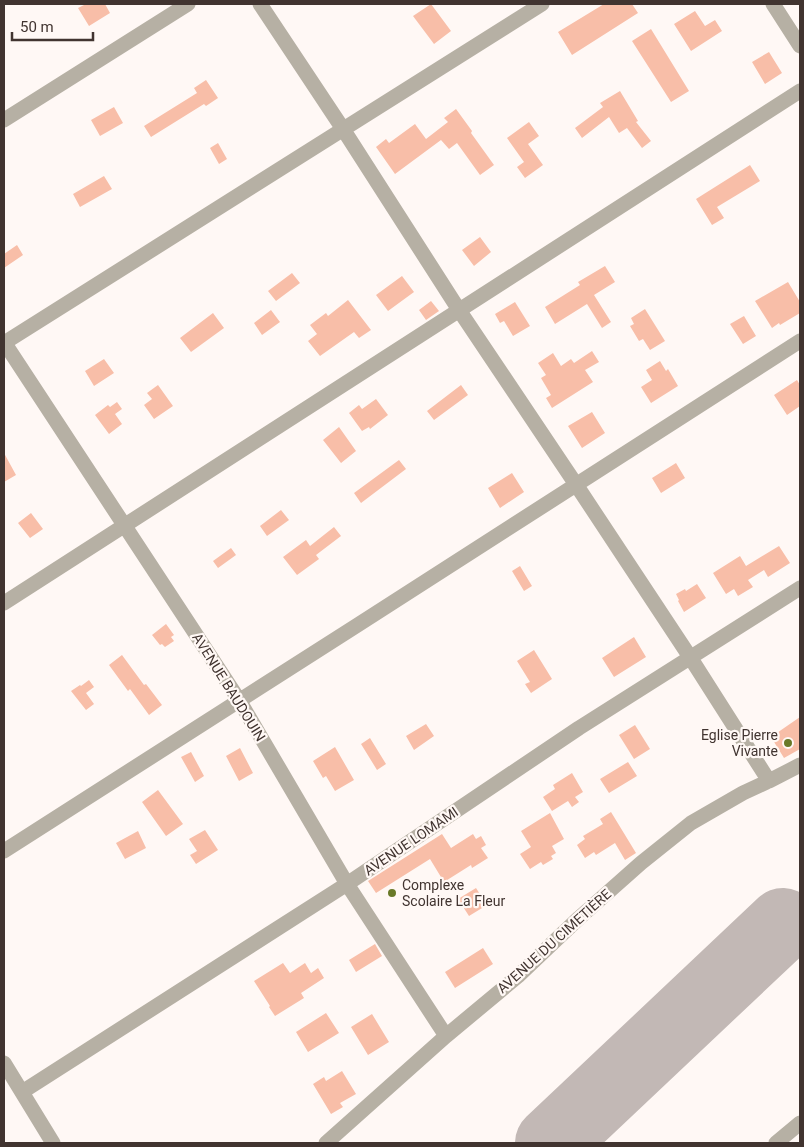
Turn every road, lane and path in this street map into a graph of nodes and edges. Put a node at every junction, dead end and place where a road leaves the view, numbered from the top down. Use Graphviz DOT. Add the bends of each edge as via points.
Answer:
graph roads {
  1 [pos="188,4"];
  2 [pos="260,4"];
  3 [pos="542,4"];
  4 [pos="772,4"];
  5 [pos="800,46"];
  6 [pos="800,91"];
  7 [pos="4,120"];
  8 [pos="343,129"];
  9 [pos="459,310"];
  10 [pos="800,341"];
  11 [pos="4,343"];
  12 [pos="577,486"];
  13 [pos="124,526"];
  14 [pos="800,588"];
  15 [pos="4,603"];
  16 [pos="690,657"];
  17 [pos="239,700"];
  18 [pos="800,766"];
  19 [pos="769,781"];
  20 [pos="4,851"];
  21 [pos="347,884"];
  22 [pos="446,1036"];
  23 [pos="4,1062"];
  24 [pos="13,1085"];
  25 [pos="800,1122"];
  26 [pos="53,1143"];
  27 [pos="326,1143"];
  28 [pos="776,1143"];
  1 -- 7 [label="street"];
  2 -- 8 [label="street"];
  3 -- 8 [label="street"];
  4 -- 5 [label="street"];
  6 -- 9 [label="street"];
  8 -- 9 [label="street"];
  8 -- 11 [label="street"];
  9 -- 12 [label="street"];
  9 -- 13 [label="street"];
  10 -- 12 [label="street"];
  11 -- 13 [label="street, AVENUE BAUDOUIN"];
  12 -- 16 [label="street"];
  12 -- 17 [label="street"];
  13 -- 15 [label="street"];
  13 -- 17 [label="street, AVENUE BAUDOUIN"];
  14 -- 16 [label="street, AVENUE LOMAMI"];
  16 -- 19 [label="street"];
  16 -- 21 [label="street, AVENUE LOMAMI"];
  17 -- 20 [label="street"];
  17 -- 21 [label="street, AVENUE BAUDOUIN"];
  18 -- 19 [label="street, AVENUE DU CIMETIÈRE"];
  19 -- 22 [label="street, AVENUE DU CIMETIÈRE" via="691,823 641,863 518,976"];
  21 -- 22 [label="street, AVENUE BAUDOUIN"];
  21 -- 24 [label="street, AVENUE LOMAMI"];
  22 -- 27 [label="street, AVENUE DU CIMETIÈRE"];
  23 -- 24 [label="street"];
  24 -- 26 [label="street"];
  25 -- 28 [label="street"];
}
